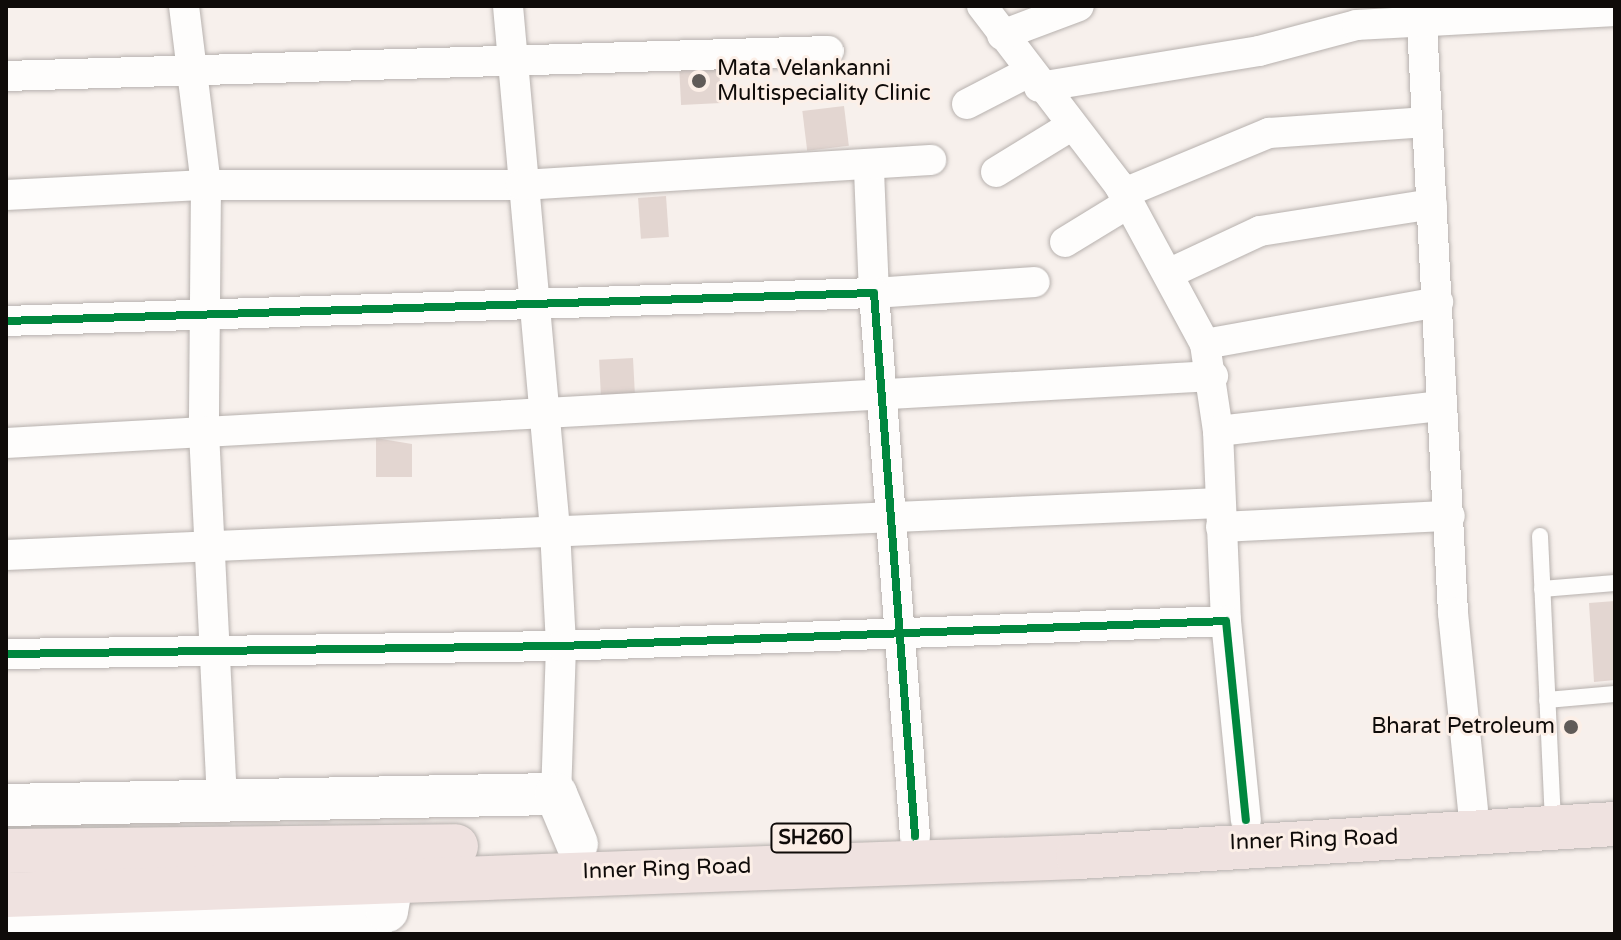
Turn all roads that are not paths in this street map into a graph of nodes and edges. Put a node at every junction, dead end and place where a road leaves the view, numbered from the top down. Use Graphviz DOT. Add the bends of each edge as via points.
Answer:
graph roads {
  1 [pos="184,6"];
  2 [pos="508,6"];
  3 [pos="982,6"];
  4 [pos="1079,6"];
  5 [pos="1615,11"];
  6 [pos="1420,15"];
  7 [pos="1002,35"];
  8 [pos="829,51"];
  9 [pos="510,59"];
  10 [pos="192,69"];
  11 [pos="6,76"];
  12 [pos="1034,80"];
  13 [pos="967,104"];
  14 [pos="1427,122"];
  15 [pos="1071,126"];
  16 [pos="931,160"];
  17 [pos="869,170"];
  18 [pos="996,172"];
  19 [pos="206,185"];
  20 [pos="521,185"];
  21 [pos="6,195"];
  22 [pos="1126,198"];
  23 [pos="1432,204"];
  24 [pos="1065,242"];
  25 [pos="1170,273"];
  26 [pos="1035,282"];
  27 [pos="874,293"];
  28 [pos="1438,302"];
  29 [pos="531,304"];
  30 [pos="209,311"];
  31 [pos="6,321"];
  32 [pos="1205,344"];
  33 [pos="1213,376"];
  34 [pos="877,399"];
  35 [pos="1442,406"];
  36 [pos="542,415"];
  37 [pos="1218,431"];
  38 [pos="204,432"];
  39 [pos="6,443"];
  40 [pos="888,515"];
  41 [pos="1220,515"];
  42 [pos="1450,516"];
  43 [pos="555,530"];
  44 [pos="1540,536"];
  45 [pos="212,545"];
  46 [pos="6,555"];
  47 [pos="1615,583"];
  48 [pos="1542,589"];
  49 [pos="1226,621"];
  50 [pos="896,633"];
  51 [pos="561,646"];
  52 [pos="215,649"];
  53 [pos="6,654"];
  54 [pos="1615,694"];
  55 [pos="1547,700"];
  56 [pos="556,794"];
  57 [pos="222,799"];
  58 [pos="1615,800"];
  59 [pos="6,805"];
  60 [pos="1552,805"];
  61 [pos="1473,809"];
  62 [pos="1246,820"];
  63 [pos="1615,824"];
  64 [pos="915,836"];
  65 [pos="577,844"];
  66 [pos="6,851"];
  67 [pos="6,895"];
  68 [pos="389,907"];
  69 [pos="6,928"];
  70 [pos="177,928"];
  71 [pos="83,930"];
  1 -- 10 [label="street"];
  2 -- 9 [label="street"];
  3 -- 7 [label="street"];
  4 -- 7 [label="street"];
  5 -- 6 [label="street"];
  6 -- 12 [label="street" via="1259,51"];
  6 -- 14 [label="street"];
  7 -- 12 [label="street"];
  8 -- 9 [label="street"];
  9 -- 10 [label="street"];
  9 -- 20 [label="street"];
  10 -- 11 [label="street"];
  10 -- 19 [label="street"];
  12 -- 13 [label="street"];
  12 -- 15 [label="street"];
  14 -- 22 [label="street" via="1269,133"];
  14 -- 23 [label="street"];
  15 -- 18 [label="street"];
  15 -- 22 [label="street"];
  16 -- 17 [label="street"];
  17 -- 20 [label="street"];
  17 -- 27 [label="street"];
  19 -- 20 [label="street"];
  19 -- 21 [label="street"];
  19 -- 30 [label="street"];
  20 -- 29 [label="street"];
  22 -- 24 [label="street"];
  22 -- 25 [label="street"];
  23 -- 25 [label="street" via="1260,231"];
  23 -- 28 [label="street"];
  25 -- 32 [label="street"];
  26 -- 27 [label="street"];
  27 -- 29 [label="street"];
  27 -- 34 [label="street"];
  28 -- 32 [label="street"];
  28 -- 35 [label="street"];
  29 -- 30 [label="street"];
  29 -- 36 [label="street"];
  30 -- 31 [label="street"];
  30 -- 38 [label="street"];
  32 -- 33 [label="street"];
  33 -- 34 [label="street"];
  33 -- 37 [label="street"];
  34 -- 36 [label="street"];
  34 -- 40 [label="street"];
  35 -- 37 [label="street"];
  35 -- 42 [label="street"];
  36 -- 38 [label="street"];
  36 -- 43 [label="street"];
  37 -- 41 [label="street"];
  38 -- 39 [label="street"];
  38 -- 45 [label="street"];
  40 -- 41 [label="street"];
  40 -- 43 [label="street"];
  40 -- 50 [label="street"];
  41 -- 42 [label="street"];
  41 -- 49 [label="street"];
  42 -- 61 [label="street"];
  43 -- 45 [label="street"];
  43 -- 51 [label="street"];
  44 -- 48 [label="lane"];
  45 -- 46 [label="street"];
  45 -- 52 [label="street"];
  47 -- 48 [label="lane"];
  48 -- 55 [label="lane"];
  49 -- 50 [label="street"];
  49 -- 62 [label="street"];
  50 -- 51 [label="street"];
  50 -- 64 [label="street"];
  51 -- 52 [label="street"];
  51 -- 56 [label="street"];
  52 -- 53 [label="street"];
  52 -- 57 [label="street"];
  54 -- 55 [label="lane"];
  55 -- 60 [label="lane"];
  56 -- 57 [label="street"];
  56 -- 65 [label="street"];
  57 -- 59 [label="street"];
  58 -- 60 [label="highway, Inner Ring Road / SH260"];
  60 -- 61 [label="highway, Inner Ring Road / SH260"];
  61 -- 62 [label="highway, Inner Ring Road / SH260"];
  62 -- 64 [label="highway, Inner Ring Road / SH260"];
  63 -- 68 [label="highway, Inner Ring Road"];
  64 -- 65 [label="highway, Inner Ring Road / SH260"];
  65 -- 66 [label="highway, Inner Ring Road / SH260"];
  67 -- 68 [label="highway, Inner Ring Road"];
  68 -- 70 [label="street"];
  69 -- 71 [label="street"];
  70 -- 71 [label="street"];
}
